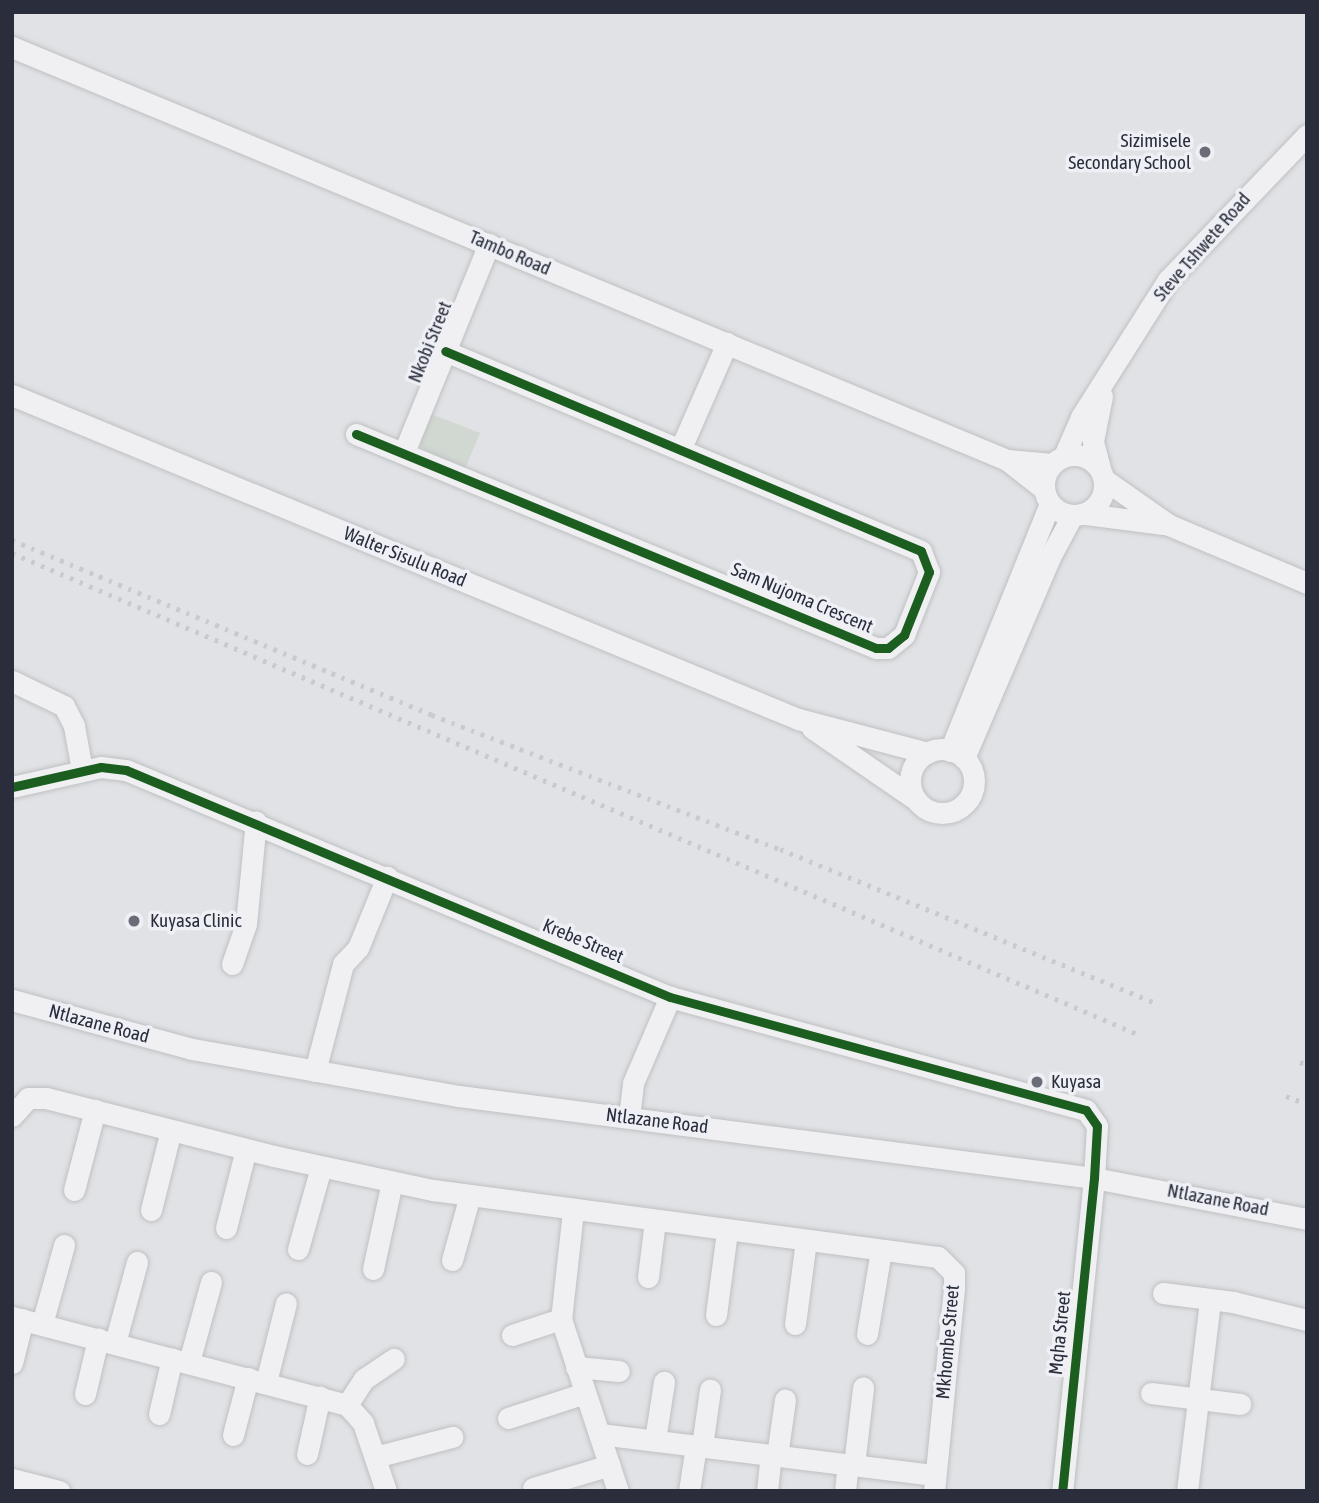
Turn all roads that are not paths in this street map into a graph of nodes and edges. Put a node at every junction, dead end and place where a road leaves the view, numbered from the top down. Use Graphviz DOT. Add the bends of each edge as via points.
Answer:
graph roads {
  1 [pos="12,47"];
  2 [pos="1307,135"];
  3 [pos="489,244"];
  4 [pos="727,343"];
  5 [pos="445,351"];
  6 [pos="1111,370"];
  7 [pos="12,395"];
  8 [pos="356,434"];
  9 [pos="680,450"];
  10 [pos="404,452"];
  11 [pos="1007,460"];
  12 [pos="1058,460"];
  13 [pos="1102,474"];
  14 [pos="1047,497"];
  15 [pos="1079,515"];
  16 [pos="1169,525"];
  17 [pos="1307,583"];
  18 [pos="12,681"];
  19 [pos="798,719"];
  20 [pos="928,753"];
  21 [pos="957,755"];
  22 [pos="82,770"];
  23 [pos="12,787"];
  24 [pos="915,799"];
  25 [pos="256,821"];
  26 [pos="387,877"];
  27 [pos="233,964"];
  28 [pos="670,997"];
  29 [pos="12,1000"];
  30 [pos="315,1070"];
  31 [pos="95,1110"];
  32 [pos="12,1116"];
  33 [pos="629,1117"];
  34 [pos="171,1130"];
  35 [pos="246,1149"];
  36 [pos="321,1167"];
  37 [pos="1094,1178"];
  38 [pos="392,1182"];
  39 [pos="74,1190"];
  40 [pos="470,1195"];
  41 [pos="150,1210"];
  42 [pos="573,1211"];
  43 [pos="1307,1219"];
  44 [pos="655,1221"];
  45 [pos="226,1228"];
  46 [pos="727,1231"];
  47 [pos="806,1241"];
  48 [pos="64,1245"];
  49 [pos="298,1250"];
  50 [pos="881,1250"];
  51 [pos="452,1260"];
  52 [pos="137,1262"];
  53 [pos="373,1269"];
  54 [pos="648,1277"];
  55 [pos="211,1282"];
  56 [pos="1163,1293"];
  57 [pos="1210,1300"];
  58 [pos="286,1303"];
  59 [pos="716,1315"];
  60 [pos="26,1320"];
  61 [pos="561,1320"];
  62 [pos="1307,1320"];
  63 [pos="795,1324"];
  64 [pos="867,1334"];
  65 [pos="512,1335"];
  66 [pos="107,1341"];
  67 [pos="394,1359"];
  68 [pos="180,1360"];
  69 [pos="12,1363"];
  70 [pos="576,1367"];
  71 [pos="619,1371"];
  72 [pos="257,1380"];
  73 [pos="664,1382"];
  74 [pos="863,1388"];
  75 [pos="710,1390"];
  76 [pos="585,1393"];
  77 [pos="1151,1393"];
  78 [pos="85,1394"];
  79 [pos="320,1396"];
  80 [pos="1195,1398"];
  81 [pos="785,1400"];
  82 [pos="1240,1404"];
  83 [pos="347,1405"];
  84 [pos="159,1415"];
  85 [pos="508,1418"];
  86 [pos="600,1434"];
  87 [pos="233,1435"];
  88 [pos="452,1437"];
  89 [pos="655,1440"];
  90 [pos="699,1446"];
  91 [pos="307,1454"];
  92 [pos="774,1455"];
  93 [pos="375,1457"];
  94 [pos="851,1464"];
  95 [pos="610,1465"];
  96 [pos="12,1479"];
  97 [pos="935,1483"];
  98 [pos="533,1488"];
  99 [pos="59,1491"];
  100 [pos="386,1491"];
  101 [pos="618,1491"];
  102 [pos="689,1491"];
  103 [pos="767,1491"];
  104 [pos="845,1491"];
  105 [pos="1062,1491"];
  106 [pos="1187,1491"];
  1 -- 3 [label="street, Tambo Road"];
  2 -- 6 [label="street, Steve Tshwete Road" via="1168,280"];
  3 -- 4 [label="street, Tambo Road"];
  3 -- 5 [label="street, Nkobi Street"];
  4 -- 9 [label="street"];
  4 -- 11 [label="street, Tambo Road"];
  5 -- 9 [label="street, Sam Nujoma Crescent"];
  5 -- 10 [label="street, Nkobi Street"];
  6 -- 12 [label="street, Steve Tshwete Road"];
  6 -- 13 [label="street, Steve Tshwete Road" via="1094,422 1093,441"];
  7 -- 19 [label="street, Walter Sisulu Road"];
  8 -- 10 [label="street, Sam Nujoma Crescent"];
  9 -- 10 [label="street, Sam Nujoma Crescent" via="921,551 929,572 904,635 888,648 876,648"];
  11 -- 12 [label="street, Tambo Road"];
  11 -- 14 [label="street, Tambo Road"];
  12 -- 13 [label="street" via="1090,459"];
  12 -- 14 [label="street"];
  13 -- 15 [label="street" via="1097,506"];
  13 -- 16 [label="street"];
  14 -- 15 [label="street"];
  14 -- 21 [label="street"];
  15 -- 16 [label="street"];
  15 -- 21 [label="street" via="1050,557"];
  16 -- 17 [label="street"];
  18 -- 22 [label="street" via="64,706 74,726"];
  19 -- 20 [label="street, Walter Sisulu Road"];
  19 -- 24 [label="street, Walter Sisulu Road"];
  20 -- 21 [label="street"];
  20 -- 24 [label="street" via="913,768"];
  21 -- 24 [label="street" via="974,786 962,806 935,813"];
  22 -- 23 [label="street, Krebe Street"];
  22 -- 25 [label="street, Krebe Street" via="126,770"];
  25 -- 26 [label="street, Krebe Street"];
  25 -- 27 [label="street" via="246,924"];
  26 -- 28 [label="street, Krebe Street"];
  26 -- 30 [label="street" via="358,948 343,964"];
  28 -- 33 [label="street" via="633,1083"];
  28 -- 37 [label="street, Krebe Street" via="1086,1110 1096,1123"];
  29 -- 30 [label="street, Ntlazane Road" via="192,1049"];
  30 -- 33 [label="street, Ntlazane Road" via="459,1096"];
  31 -- 32 [label="street, Mkhombe Street" via="35,1097 20,1102"];
  31 -- 34 [label="street, Mkhombe Street"];
  31 -- 39 [label="street"];
  33 -- 37 [label="street, Ntlazane Road"];
  34 -- 35 [label="street, Mkhombe Street"];
  34 -- 41 [label="street"];
  35 -- 36 [label="street, Mkhombe Street"];
  35 -- 45 [label="street"];
  36 -- 38 [label="street, Mkhombe Street"];
  36 -- 49 [label="street"];
  37 -- 43 [label="street, Ntlazane Road"];
  37 -- 105 [label="street, Mqha Street"];
  38 -- 40 [label="street, Mkhombe Street"];
  38 -- 53 [label="street"];
  40 -- 42 [label="street, Mkhombe Street"];
  40 -- 51 [label="street"];
  42 -- 44 [label="street, Mkhombe Street"];
  42 -- 61 [label="street"];
  44 -- 46 [label="street, Mkhombe Street"];
  44 -- 54 [label="street"];
  46 -- 47 [label="street, Mkhombe Street"];
  46 -- 59 [label="street"];
  47 -- 50 [label="street, Mkhombe Street"];
  47 -- 63 [label="street"];
  48 -- 60 [label="street"];
  50 -- 64 [label="street"];
  50 -- 97 [label="street, Mkhombe Street" via="938,1257 954,1273"];
  52 -- 66 [label="street"];
  55 -- 68 [label="street"];
  56 -- 57 [label="street"];
  57 -- 62 [label="street"];
  57 -- 80 [label="street"];
  58 -- 72 [label="street"];
  60 -- 66 [label="street"];
  60 -- 69 [label="street"];
  61 -- 65 [label="street"];
  61 -- 70 [label="street"];
  66 -- 68 [label="street"];
  66 -- 78 [label="street"];
  67 -- 83 [label="street" via="364,1379"];
  68 -- 72 [label="street"];
  68 -- 84 [label="street"];
  70 -- 71 [label="street"];
  70 -- 76 [label="street"];
  72 -- 79 [label="street"];
  72 -- 87 [label="street"];
  73 -- 89 [label="street"];
  74 -- 94 [label="street"];
  75 -- 90 [label="street"];
  76 -- 85 [label="street"];
  76 -- 86 [label="street"];
  77 -- 80 [label="street"];
  79 -- 83 [label="street"];
  79 -- 91 [label="street"];
  80 -- 82 [label="street"];
  80 -- 106 [label="street"];
  81 -- 92 [label="street"];
  83 -- 93 [label="street" via="363,1423"];
  86 -- 89 [label="street"];
  86 -- 95 [label="street"];
  88 -- 93 [label="street"];
  89 -- 90 [label="street"];
  90 -- 92 [label="street"];
  90 -- 102 [label="street"];
  92 -- 94 [label="street"];
  92 -- 103 [label="street"];
  93 -- 100 [label="street"];
  94 -- 97 [label="street"];
  94 -- 104 [label="street"];
  95 -- 98 [label="street"];
  95 -- 101 [label="street"];
  96 -- 99 [label="street"];
}
